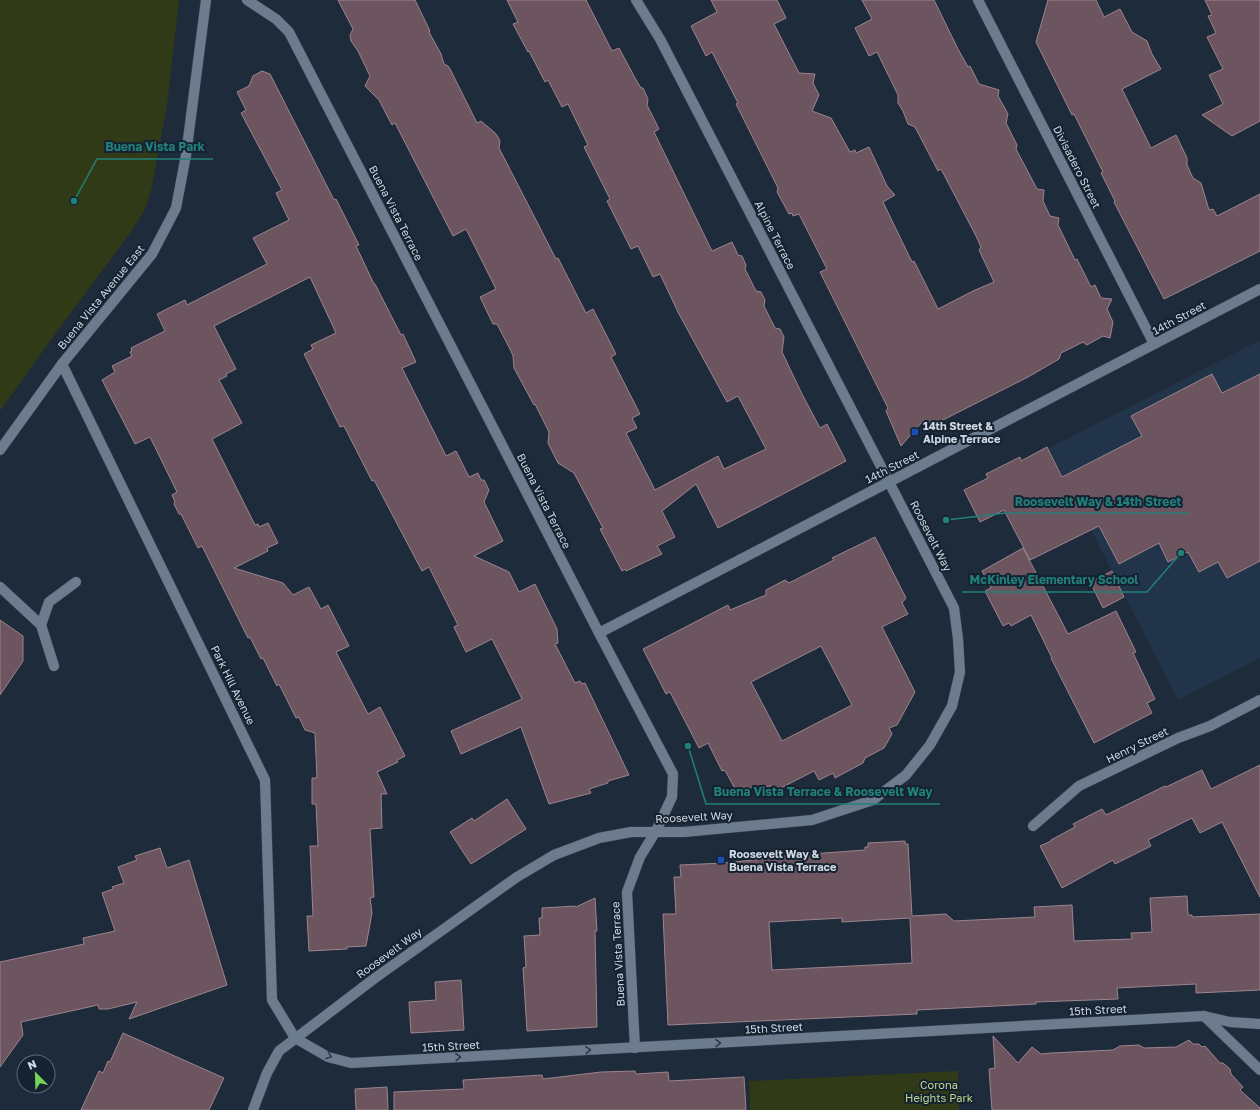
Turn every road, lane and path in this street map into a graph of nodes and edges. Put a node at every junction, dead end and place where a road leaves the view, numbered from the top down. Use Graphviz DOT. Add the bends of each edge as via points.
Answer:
graph roads {
  1 [pos="206,0"];
  2 [pos="247,0"];
  3 [pos="636,0"];
  4 [pos="978,0"];
  5 [pos="1260,289"];
  6 [pos="1154,344"];
  7 [pos="62,364"];
  8 [pos="0,450"];
  9 [pos="889,482"];
  10 [pos="76,582"];
  11 [pos="0,587"];
  12 [pos="41,625"];
  13 [pos="599,633"];
  14 [pos="54,666"];
  15 [pos="1260,700"];
  16 [pos="1033,826"];
  17 [pos="656,831"];
  18 [pos="1204,1016"];
  19 [pos="1260,1024"];
  20 [pos="295,1038"];
  21 [pos="635,1048"];
  22 [pos="1260,1070"];
  23 [pos="253,1110"];
  1 -- 7 [label="street, Buena Vista Avenue East" via="186,155 176,208 152,254"];
  2 -- 13 [label="street, Buena Vista Terrace" via="276,18 289,32"];
  3 -- 9 [label="street, Alpine Terrace" via="660,38"];
  4 -- 6 [label="street, Divisadero Street"];
  5 -- 6 [label="street, 14th Street"];
  6 -- 9 [label="street, 14th Street"];
  7 -- 8 [label="street, Buena Vista Avenue East"];
  7 -- 20 [label="street, Park Hill Avenue" via="265,780 272,1000"];
  9 -- 13 [label="street, 14th Street"];
  9 -- 17 [label="street, Roosevelt Way" via="954,608 960,672 952,706 930,745 906,775 874,800 812,820 684,832"];
  10 -- 12 [label="street" via="49,602"];
  11 -- 12 [label="street"];
  12 -- 14 [label="street"];
  13 -- 17 [label="street, Buena Vista Terrace" via="673,774 672,797"];
  15 -- 16 [label="street, Henry Street" via="1210,726 1178,738 1079,786"];
  17 -- 20 [label="street, Roosevelt Way" via="631,832 599,838 554,855 517,877"];
  17 -- 21 [label="street, Buena Vista Terrace" via="640,857 627,892"];
  18 -- 19 [label="street, 15th Street" via="1230,1022"];
  21 -- 18 [label="street, 15th Street, one-way"];
  18 -- 22 [label="street"];
  20 -- 21 [label="street, 15th Street, one-way" via="328,1057 351,1063"];
  20 -- 23 [label="street, Roosevelt Way" via="279,1051 274,1059"];
}
